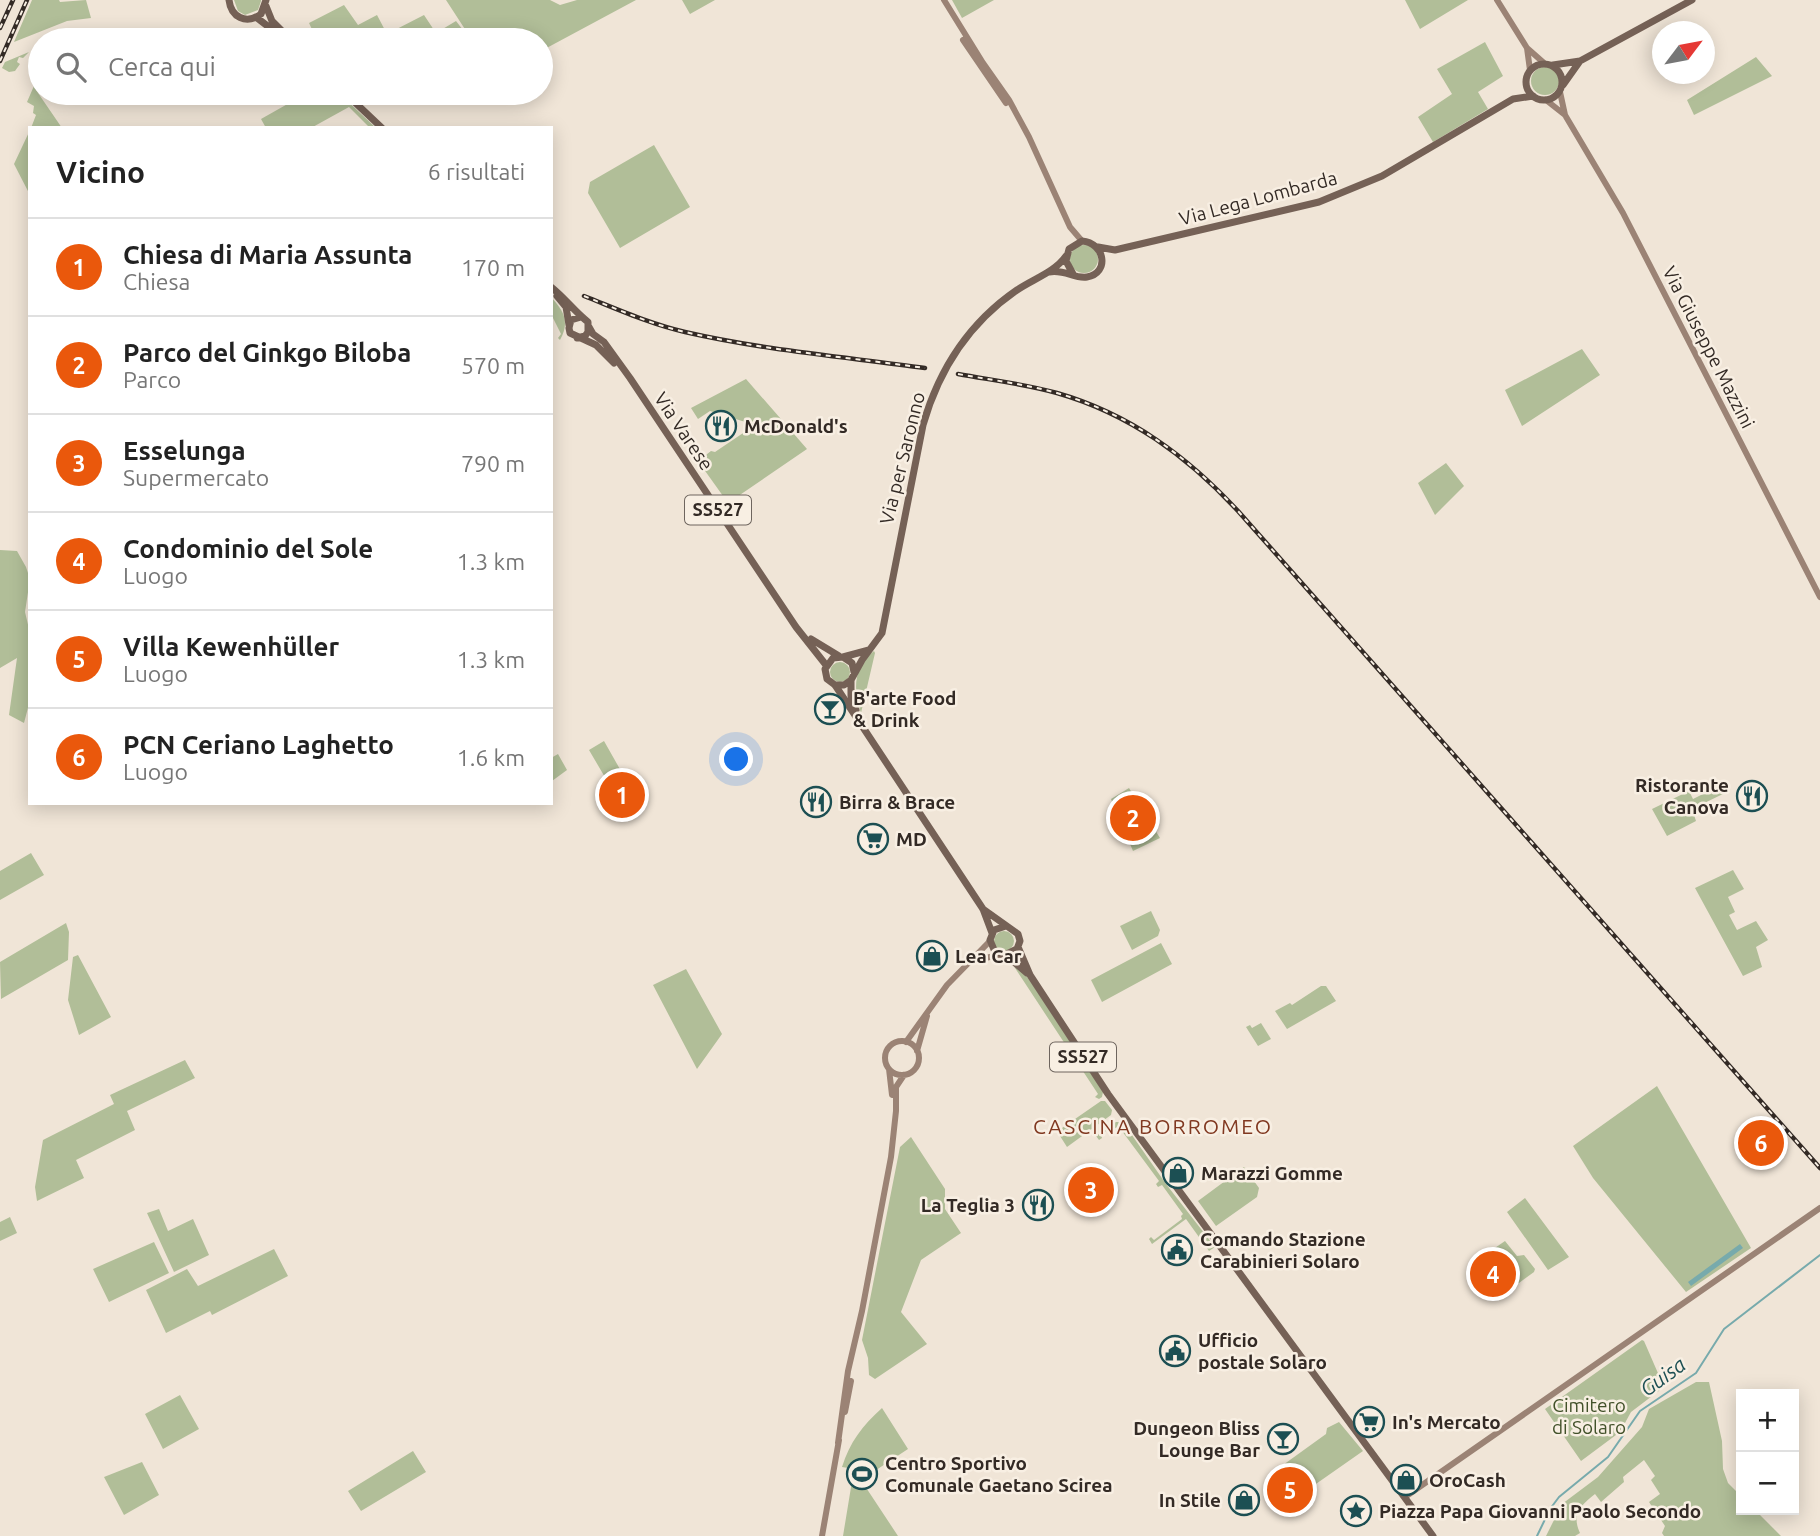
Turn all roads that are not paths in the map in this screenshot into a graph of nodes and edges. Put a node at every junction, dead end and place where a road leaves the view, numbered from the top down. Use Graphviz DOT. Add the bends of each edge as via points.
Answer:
graph roads {
  1 [pos="229,0"];
  2 [pos="1497,0"];
  3 [pos="1692,0"];
  4 [pos="266,2"];
  5 [pos="945,2"];
  6 [pos="256,18"];
  7 [pos="271,28"];
  8 [pos="278,28"];
  9 [pos="1527,48"];
  10 [pos="1580,61"];
  11 [pos="1544,63"];
  12 [pos="1553,65"];
  13 [pos="1530,70"];
  14 [pos="1526,83"];
  15 [pos="1561,88"];
  16 [pos="1532,96"];
  17 [pos="1513,99"];
  18 [pos="1546,100"];
  19 [pos="358,105"];
  20 [pos="1565,115"];
  21 [pos="380,126"];
  22 [pos="1070,227"];
  23 [pos="1082,241"];
  24 [pos="1098,247"];
  25 [pos="1115,250"];
  26 [pos="1067,252"];
  27 [pos="1101,264"];
  28 [pos="1045,274"];
  29 [pos="1073,274"];
  30 [pos="553,290"];
  31 [pos="553,291"];
  32 [pos="581,317"];
  33 [pos="569,325"];
  34 [pos="589,327"];
  35 [pos="577,337"];
  36 [pos="639,393"];
  37 [pos="1820,597"];
  38 [pos="796,627"];
  39 [pos="870,650"];
  40 [pos="842,657"];
  41 [pos="826,665"];
  42 [pos="853,677"];
  43 [pos="835,685"];
  44 [pos="863,727"];
  45 [pos="983,909"];
  46 [pos="1006,926"];
  47 [pos="991,937"];
  48 [pos="1018,947"];
  49 [pos="1004,955"];
  50 [pos="972,960"];
  51 [pos="1030,975"];
  52 [pos="930,1008"];
  53 [pos="906,1042"];
  54 [pos="917,1051"];
  55 [pos="889,1069"];
  56 [pos="904,1075"];
  57 [pos="894,1132"];
  58 [pos="1818,1209"];
  59 [pos="1405,1497"];
  60 [pos="822,1536"];
  61 [pos="1433,1536"];
  1 -- 6 [label="main road" via="239,18"];
  2 -- 9 [label="street"];
  3 -- 10 [label="main road"];
  4 -- 6 [label="main road"];
  4 -- 8 [label="main road" via="270,19"];
  5 -- 22 [label="street" via="976,61 1017,116"];
  6 -- 7 [label="main road"];
  9 -- 11 [label="street"];
  9 -- 13 [label="street"];
  10 -- 12 [label="main road"];
  10 -- 15 [label="main road"];
  11 -- 12 [label="main road"];
  11 -- 13 [label="main road"];
  12 -- 15 [label="main road" via="1561,74"];
  13 -- 14 [label="main road"];
  14 -- 16 [label="main road"];
  14 -- 17 [label="main road, Via Lega Lombarda"];
  15 -- 18 [label="main road"];
  15 -- 20 [label="street, Via Giuseppe Mazzini"];
  16 -- 17 [label="main road, Via Lega Lombarda"];
  16 -- 18 [label="main road"];
  17 -- 25 [label="main road, Via Lega Lombarda" via="1382,176 1318,202"];
  18 -- 20 [label="street, Via Giuseppe Mazzini"];
  19 -- 21 [label="main road"];
  20 -- 37 [label="street, Via Giuseppe Mazzini" via="1623,213"];
  22 -- 23 [label="street"];
  22 -- 26 [label="street"];
  23 -- 24 [label="main road"];
  23 -- 26 [label="main road"];
  24 -- 25 [label="main road, Via Lega Lombarda"];
  24 -- 27 [label="main road"];
  25 -- 27 [label="main road"];
  26 -- 28 [label="main road, Via per Saronno"];
  26 -- 29 [label="main road"];
  27 -- 29 [label="main road" via="1087,277"];
  28 -- 29 [label="main road"];
  28 -- 39 [label="main road, Via per Saronno" via="978,323 938,381 913,468 882,633"];
  30 -- 32 [label="main road"];
  31 -- 33 [label="main road" via="566,307"];
  32 -- 33 [label="main road"];
  32 -- 34 [label="main road"];
  33 -- 35 [label="main road" via="570,333"];
  34 -- 35 [label="main road" via="584,336"];
  34 -- 36 [label="main road, Via Varese / SS527"];
  35 -- 36 [label="main road, Via Varese / SS527" via="602,349"];
  36 -- 38 [label="main road, Via Varese / SS527"];
  38 -- 40 [label="main road, Via Varese / SS527"];
  38 -- 41 [label="main road, Via Varese / SS527"];
  39 -- 40 [label="main road"];
  39 -- 42 [label="main road, Via per Saronno"];
  40 -- 41 [label="main road"];
  40 -- 42 [label="main road, SS527" via="852,663"];
  41 -- 43 [label="main road, SS527" via="826,677"];
  42 -- 43 [label="main road" via="844,685"];
  42 -- 44 [label="main road, SS527" via="851,696"];
  43 -- 44 [label="main road, SS527"];
  44 -- 45 [label="main road, SS527"];
  45 -- 46 [label="main road, SS527"];
  45 -- 47 [label="main road, SS527"];
  46 -- 47 [label="main road" via="997,928"];
  46 -- 48 [label="main road, SS527" via="1018,934"];
  47 -- 49 [label="main road, SS527" via="993,949"];
  47 -- 50 [label="street"];
  48 -- 49 [label="main road"];
  48 -- 51 [label="main road, SS527"];
  49 -- 50 [label="street"];
  49 -- 51 [label="main road, SS527"];
  50 -- 52 [label="street"];
  51 -- 59 [label="main road, SS527" via="1108,1094"];
  52 -- 53 [label="street"];
  52 -- 54 [label="street"];
  53 -- 54 [label="street"];
  53 -- 55 [label="street" via="888,1047 885,1060"];
  54 -- 56 [label="street" via="915,1068"];
  55 -- 56 [label="street"];
  55 -- 57 [label="street"];
  56 -- 57 [label="street" via="896,1087"];
  57 -- 60 [label="street"];
  58 -- 59 [label="street"];
  59 -- 61 [label="main road, SS527"];
}
